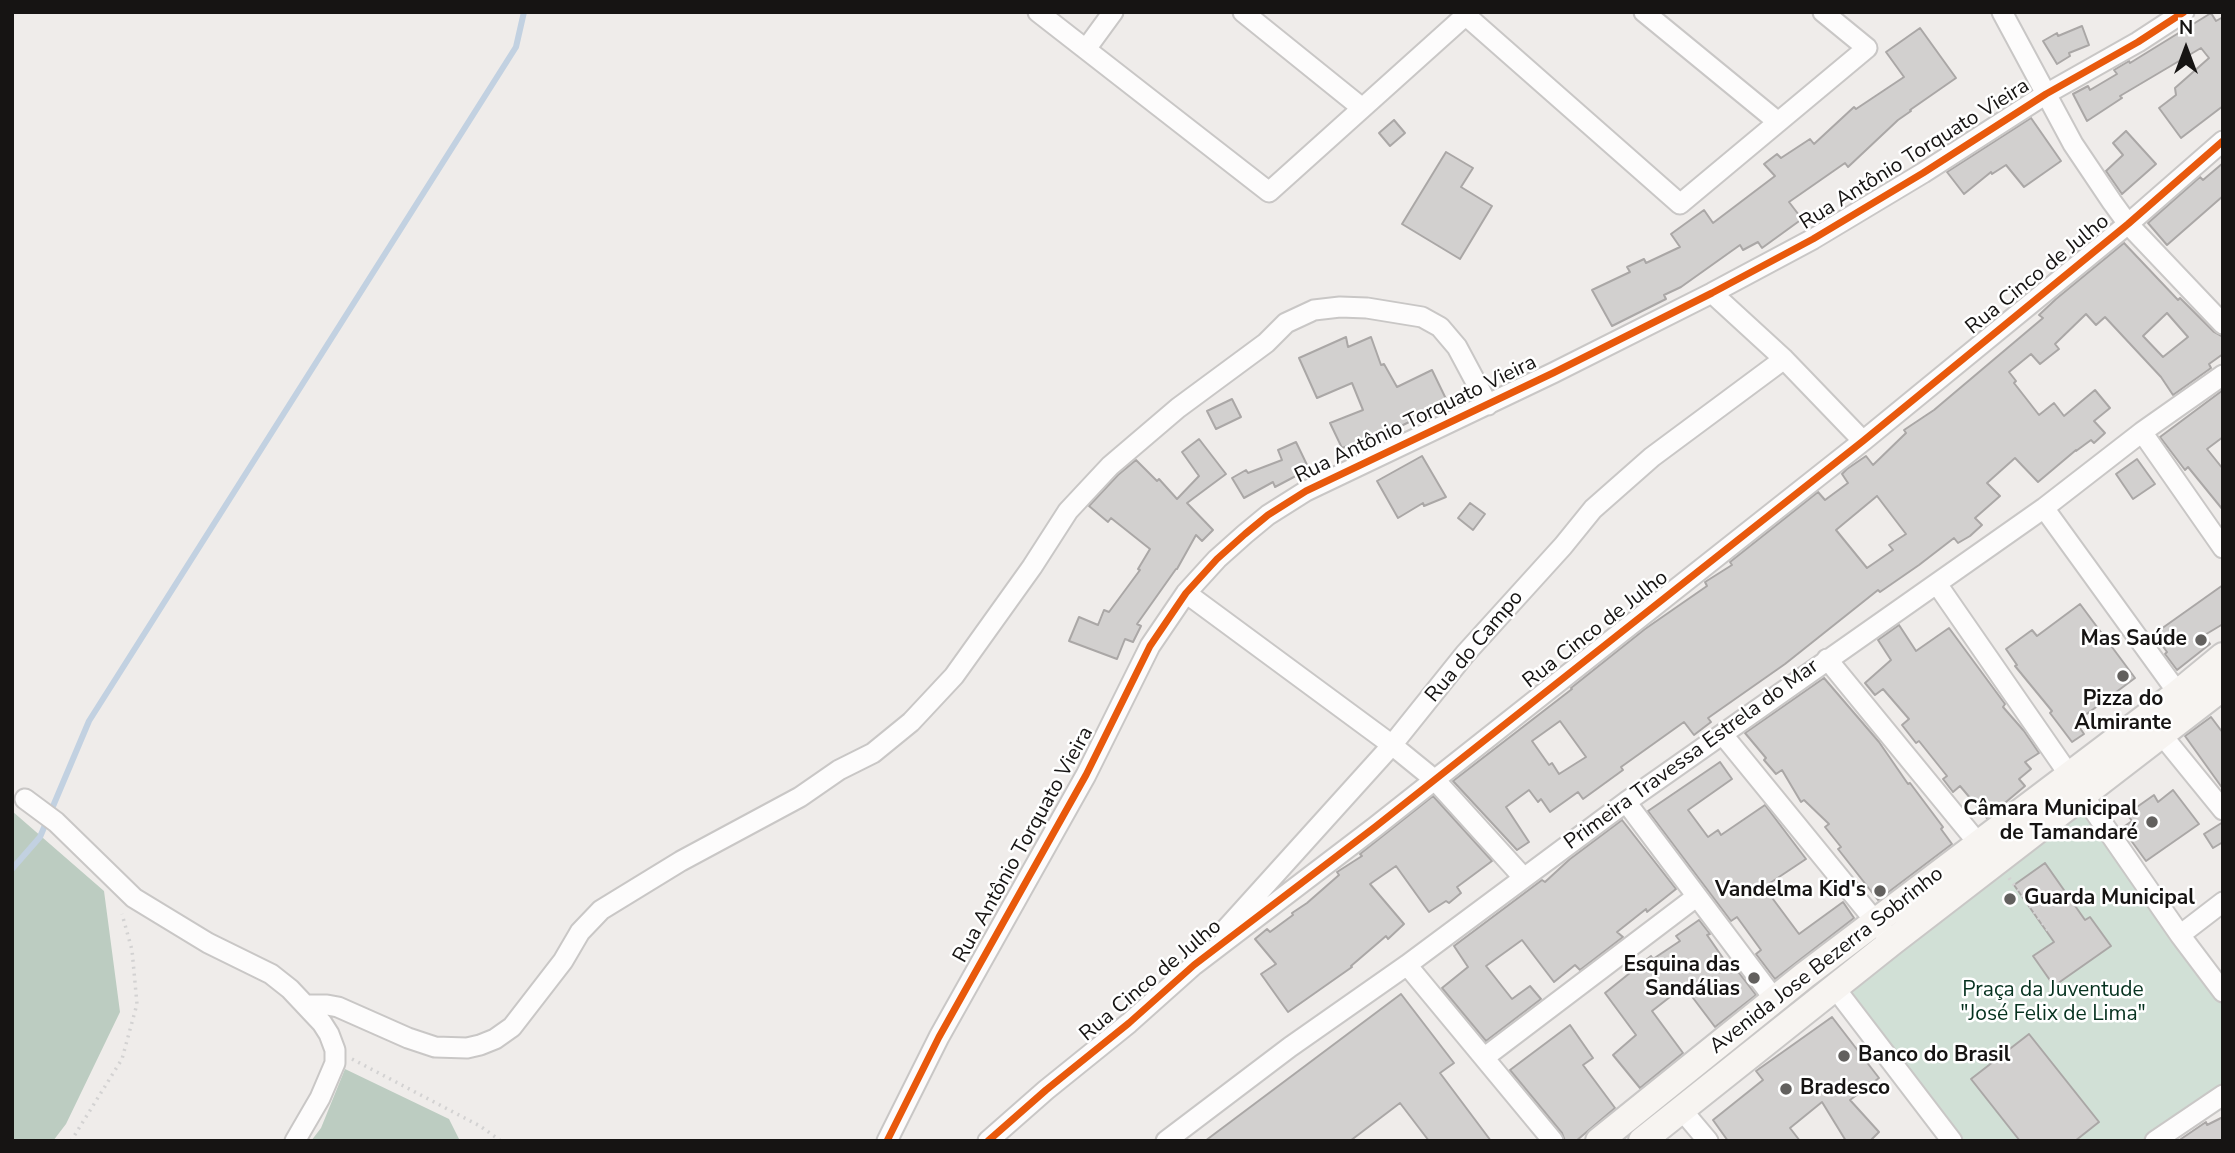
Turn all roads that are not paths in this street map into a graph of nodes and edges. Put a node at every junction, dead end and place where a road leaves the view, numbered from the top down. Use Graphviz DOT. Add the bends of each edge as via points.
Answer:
graph roads {
  1 [pos="1038,12"];
  2 [pos="1113,12"];
  3 [pos="1244,12"];
  4 [pos="1644,12"];
  5 [pos="1823,12"];
  6 [pos="2002,12"];
  7 [pos="2184,12"];
  8 [pos="1464,14"];
  9 [pos="1086,49"];
  10 [pos="2046,94"];
  11 [pos="1362,108"];
  12 [pos="1778,122"];
  13 [pos="2223,141"];
  14 [pos="2128,224"];
  15 [pos="1712,293"];
  16 [pos="2223,324"];
  17 [pos="1784,359"];
  18 [pos="2223,375"];
  19 [pos="1489,405"];
  20 [pos="2143,432"];
  21 [pos="1863,441"];
  22 [pos="2044,508"];
  23 [pos="2223,548"];
  24 [pos="1937,584"];
  25 [pos="1186,593"];
  26 [pos="2223,656"];
  27 [pos="1827,659"];
  28 [pos="2223,687"];
  29 [pos="2178,693"];
  30 [pos="2161,734"];
  31 [pos="1723,735"];
  32 [pos="1392,745"];
  33 [pos="1435,780"];
  34 [pos="2076,784"];
  35 [pos="25,799"];
  36 [pos="1626,802"];
  37 [pos="2223,810"];
  38 [pos="1978,843"];
  39 [pos="1523,877"];
  40 [pos="1696,897"];
  41 [pos="2223,902"];
  42 [pos="1875,922"];
  43 [pos="2180,935"];
  44 [pos="1892,942"];
  45 [pos="1194,964"];
  46 [pos="1407,965"];
  47 [pos="1835,988"];
  48 [pos="2223,992"];
  49 [pos="1775,1000"];
  50 [pos="307,1005"];
  51 [pos="1485,1057"];
  52 [pos="2223,1095"];
  53 [pos="1681,1109"];
  54 [pos="1170,1139"];
  55 [pos="295,1141"];
  56 [pos="887,1141"];
  57 [pos="988,1141"];
  58 [pos="1553,1141"];
  59 [pos="1599,1141"];
  60 [pos="1642,1141"];
  61 [pos="1708,1141"];
  62 [pos="1952,1141"];
  63 [pos="2155,1141"];
  1 -- 9 [label="street"];
  2 -- 9 [label="street"];
  3 -- 11 [label="street"];
  4 -- 12 [label="street"];
  5 -- 12 [label="street" via="1867,48"];
  6 -- 10 [label="street"];
  7 -- 10 [label="street, Rua Antônio Torquato Vieira"];
  8 -- 11 [label="street"];
  8 -- 12 [label="street" via="1679,204"];
  9 -- 11 [label="street" via="1269,192"];
  10 -- 14 [label="street" via="2073,144"];
  10 -- 15 [label="street, Rua Antônio Torquato Vieira" via="1813,239"];
  13 -- 14 [label="street, Rua Cinco de Julho"];
  14 -- 16 [label="street"];
  14 -- 21 [label="street, Rua Cinco de Julho"];
  15 -- 17 [label="street"];
  15 -- 19 [label="street, Rua Antônio Torquato Vieira"];
  17 -- 21 [label="street"];
  17 -- 32 [label="street, Rua do Campo" via="1651,457 1593,509"];
  18 -- 20 [label="street, Primeira Travessa Estrela do Mar"];
  19 -- 25 [label="street, Rua Antônio Torquato Vieira" via="1306,491 1245,534"];
  19 -- 50 [label="street" via="1457,347 1440,327 1422,317 1340,307 1314,310 1286,323 1110,466 1068,512 954,676 911,722 873,753 601,909 512,1027 495,1039 467,1048 435,1047 338,1007"];
  20 -- 22 [label="street, Primeira Travessa Estrela do Mar"];
  20 -- 23 [label="street"];
  21 -- 33 [label="street, Rua Cinco de Julho"];
  22 -- 24 [label="street, Primeira Travessa Estrela do Mar"];
  22 -- 29 [label="street"];
  24 -- 27 [label="street, Primeira Travessa Estrela do Mar"];
  24 -- 34 [label="street"];
  25 -- 32 [label="street"];
  25 -- 56 [label="street, Rua Antônio Torquato Vieira" via="1150,646 1086,775 939,1037"];
  26 -- 29 [label="main road, Avenida Jose Bezerra Sobrinho"];
  27 -- 31 [label="street, Primeira Travessa Estrela do Mar"];
  27 -- 38 [label="street"];
  28 -- 30 [label="main road, Avenida Jose Bezerra Sobrinho"];
  29 -- 34 [label="main road, Avenida Jose Bezerra Sobrinho"];
  30 -- 34 [label="main road, Avenida Jose Bezerra Sobrinho"];
  30 -- 37 [label="street"];
  31 -- 36 [label="street, Primeira Travessa Estrela do Mar"];
  31 -- 42 [label="street"];
  32 -- 33 [label="street"];
  32 -- 45 [label="street, Rua do Campo"];
  33 -- 39 [label="street"];
  33 -- 45 [label="street, Rua Cinco de Julho"];
  34 -- 38 [label="main road, Avenida Jose Bezerra Sobrinho"];
  34 -- 43 [label="street"];
  34 -- 44 [label="main road, Avenida Jose Bezerra Sobrinho" via="1997,862"];
  35 -- 50 [label="street" via="56,822 134,898 271,974"];
  36 -- 39 [label="street, Primeira Travessa Estrela do Mar"];
  36 -- 40 [label="street"];
  38 -- 42 [label="main road, Avenida Jose Bezerra Sobrinho"];
  39 -- 46 [label="street, Primeira Travessa Estrela do Mar"];
  40 -- 49 [label="street"];
  40 -- 51 [label="street"];
  41 -- 43 [label="street"];
  42 -- 44 [label="street"];
  42 -- 49 [label="main road, Avenida Jose Bezerra Sobrinho"];
  43 -- 48 [label="street"];
  44 -- 47 [label="main road, Avenida Jose Bezerra Sobrinho"];
  45 -- 57 [label="street, Rua Cinco de Julho"];
  46 -- 51 [label="street"];
  46 -- 54 [label="street, Primeira Travessa Estrela do Mar"];
  47 -- 53 [label="main road, Avenida Jose Bezerra Sobrinho"];
  47 -- 62 [label="street"];
  49 -- 59 [label="main road, Avenida Jose Bezerra Sobrinho"];
  50 -- 55 [label="street" via="329,1034 335,1063"];
  51 -- 58 [label="street"];
  52 -- 63 [label="street"];
  53 -- 60 [label="main road, Avenida Jose Bezerra Sobrinho"];
  53 -- 61 [label="street"];
}
